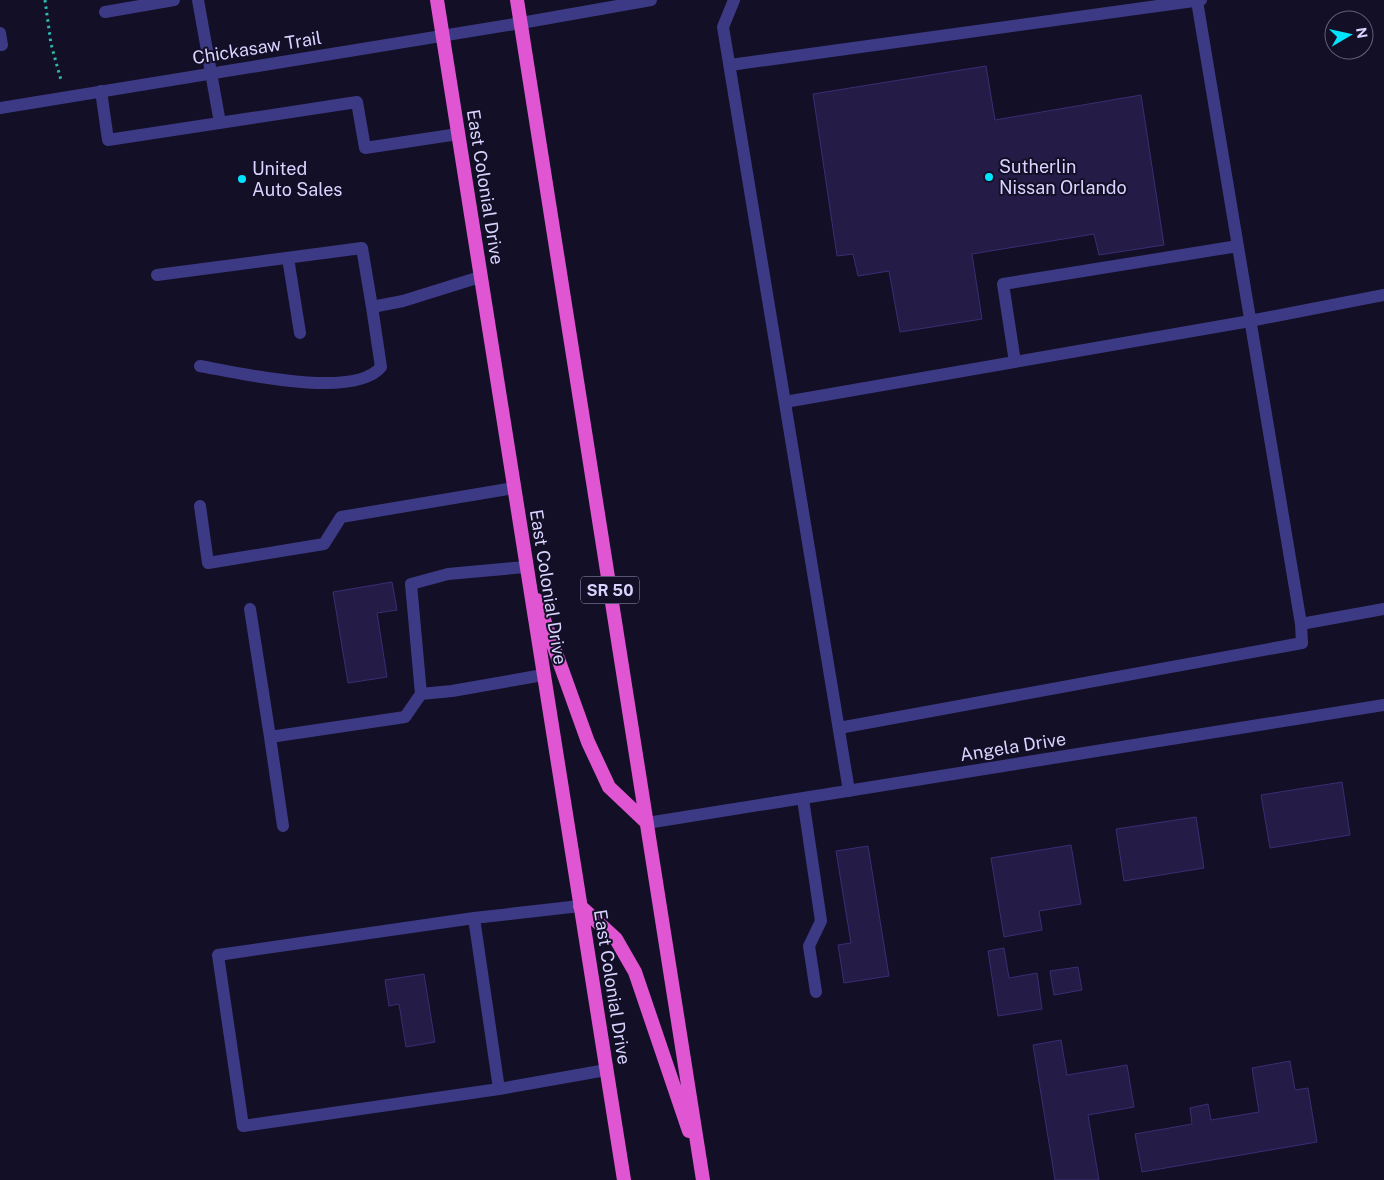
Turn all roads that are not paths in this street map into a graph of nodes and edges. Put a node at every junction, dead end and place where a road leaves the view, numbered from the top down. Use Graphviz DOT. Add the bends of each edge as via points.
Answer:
graph roads {
  1 [pos="174,0"];
  2 [pos="198,0"];
  3 [pos="437,0"];
  4 [pos="517,0"];
  5 [pos="651,0"];
  6 [pos="734,0"];
  7 [pos="1197,0"];
  8 [pos="1201,0"];
  9 [pos="105,12"];
  10 [pos="521,23"];
  11 [pos="0,33"];
  12 [pos="442,36"];
  13 [pos="0,45"];
  14 [pos="730,66"];
  15 [pos="211,73"];
  16 [pos="101,91"];
  17 [pos="0,108"];
  18 [pos="220,123"];
  19 [pos="458,134"];
  20 [pos="1238,246"];
  21 [pos="288,258"];
  22 [pos="157,275"];
  23 [pos="480,277"];
  24 [pos="1384,295"];
  25 [pos="372,307"];
  26 [pos="1250,321"];
  27 [pos="300,333"];
  28 [pos="1015,362"];
  29 [pos="200,366"];
  30 [pos="785,402"];
  31 [pos="514,488"];
  32 [pos="200,506"];
  33 [pos="526,566"];
  34 [pos="250,609"];
  35 [pos="1384,609"];
  36 [pos="1300,624"];
  37 [pos="543,675"];
  38 [pos="421,694"];
  39 [pos="1384,705"];
  40 [pos="838,728"];
  41 [pos="270,737"];
  42 [pos="850,791"];
  43 [pos="803,799"];
  44 [pos="647,824"];
  45 [pos="283,826"];
  46 [pos="580,906"];
  47 [pos="474,918"];
  48 [pos="816,992"];
  49 [pos="606,1070"];
  50 [pos="499,1089"];
  51 [pos="702,1174"];
  52 [pos="624,1180"];
  1 -- 9 [label="street"];
  2 -- 15 [label="street"];
  3 -- 12 [label="highway, East Colonial Drive"];
  4 -- 10 [label="highway, SR 50"];
  5 -- 10 [label="street, Chickasaw Trail"];
  6 -- 14 [label="street" via="723,28"];
  7 -- 8 [label="street"];
  7 -- 14 [label="street"];
  7 -- 20 [label="street"];
  10 -- 12 [label="street, Chickasaw Trail"];
  10 -- 44 [label="highway, SR 50"];
  11 -- 13 [label="street"];
  12 -- 15 [label="street, Chickasaw Trail"];
  12 -- 19 [label="highway, East Colonial Drive"];
  14 -- 30 [label="street"];
  15 -- 16 [label="street, Chickasaw Trail"];
  15 -- 18 [label="street"];
  16 -- 17 [label="street, Chickasaw Trail"];
  16 -- 18 [label="street" via="108,140"];
  18 -- 19 [label="street" via="357,102 365,148"];
  19 -- 23 [label="highway, East Colonial Drive"];
  20 -- 26 [label="street"];
  20 -- 28 [label="street" via="1003,284"];
  21 -- 22 [label="street"];
  21 -- 25 [label="street" via="362,248"];
  21 -- 27 [label="street"];
  23 -- 25 [label="street" via="403,301"];
  23 -- 31 [label="highway, East Colonial Drive"];
  24 -- 26 [label="street"];
  25 -- 29 [label="street" via="381,367 376,374 350,381 305,384"];
  26 -- 28 [label="street"];
  26 -- 36 [label="street"];
  28 -- 30 [label="street"];
  30 -- 40 [label="street"];
  31 -- 32 [label="street" via="341,517 324,544 208,563"];
  31 -- 33 [label="highway, East Colonial Drive"];
  33 -- 37 [label="highway, East Colonial Drive"];
  33 -- 38 [label="street" via="448,574 411,584"];
  33 -- 44 [label="highway" via="596,760 609,787"];
  34 -- 41 [label="street"];
  35 -- 36 [label="street"];
  36 -- 40 [label="street" via="1302,643"];
  37 -- 38 [label="street"];
  37 -- 46 [label="highway, East Colonial Drive"];
  38 -- 41 [label="street" via="405,717"];
  39 -- 42 [label="street, Angela Drive"];
  40 -- 42 [label="street"];
  41 -- 45 [label="street"];
  42 -- 43 [label="street, Angela Drive"];
  43 -- 44 [label="street, Angela Drive"];
  43 -- 48 [label="street" via="822,921 809,946"];
  44 -- 51 [label="highway, SR 50"];
  46 -- 47 [label="street"];
  46 -- 49 [label="highway, East Colonial Drive"];
  46 -- 51 [label="highway" via="616,939 635,972"];
  47 -- 50 [label="street"];
  47 -- 50 [label="street" via="218,955 240,1107 243,1126"];
  49 -- 50 [label="street"];
  49 -- 52 [label="highway, East Colonial Drive"];
}
